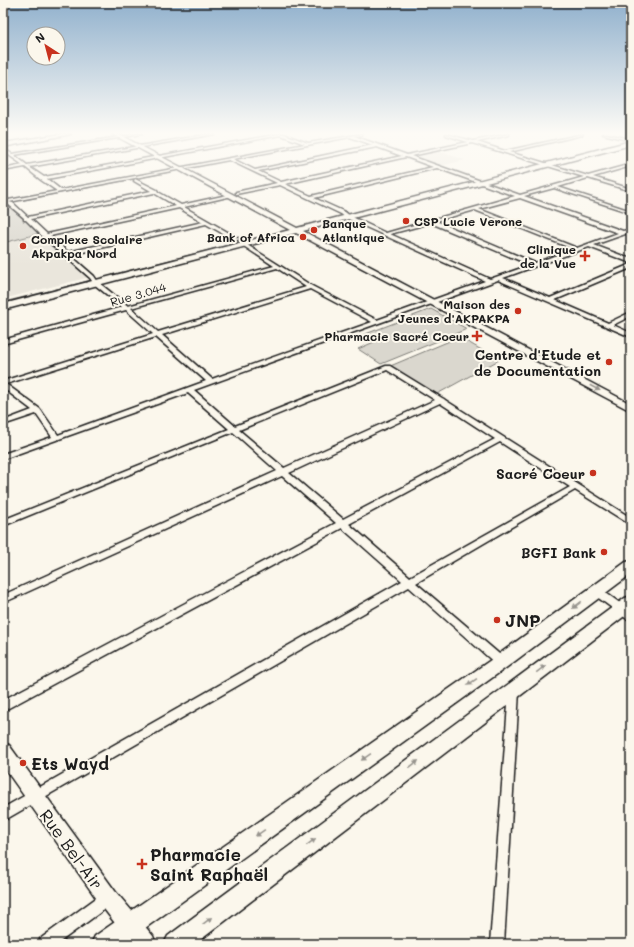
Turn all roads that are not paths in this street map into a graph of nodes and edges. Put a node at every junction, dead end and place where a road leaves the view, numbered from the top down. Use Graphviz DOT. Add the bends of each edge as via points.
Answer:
graph roads {
  1 [pos="46,178"];
  2 [pos="130,178"];
  3 [pos="143,178"];
  4 [pos="204,178"];
  5 [pos="272,178"];
  6 [pos="304,178"];
  7 [pos="393,178"];
  8 [pos="469,178"];
  9 [pos="488,178"];
  10 [pos="586,178"];
  11 [pos="594,178"];
  12 [pos="42,179"];
  13 [pos="135,180"];
  14 [pos="477,181"];
  15 [pos="282,183"];
  16 [pos="555,187"];
  17 [pos="631,190"];
  18 [pos="60,191"];
  19 [pos="156,191"];
  20 [pos="234,194"];
  21 [pos="521,197"];
  22 [pos="312,198"];
  23 [pos="3,203"];
  24 [pos="11,204"];
  25 [pos="181,206"];
  26 [pos="475,209"];
  27 [pos="631,212"];
  28 [pos="346,215"];
  29 [pos="26,219"];
  30 [pos="207,222"];
  31 [pos="433,222"];
  32 [pos="296,227"];
  33 [pos="631,230"];
  34 [pos="623,233"];
  35 [pos="386,234"];
  36 [pos="45,236"];
  37 [pos="236,239"];
  38 [pos="244,244"];
  39 [pos="589,246"];
  40 [pos="576,249"];
  41 [pos="67,254"];
  42 [pos="631,261"];
  43 [pos="535,265"];
  44 [pos="278,266"];
  45 [pos="631,266"];
  46 [pos="499,278"];
  47 [pos="94,280"];
  48 [pos="489,281"];
  49 [pos="310,288"];
  50 [pos="3,300"];
  51 [pos="436,300"];
  52 [pos="550,300"];
  53 [pos="3,307"];
  54 [pos="127,308"];
  55 [pos="631,314"];
  56 [pos="377,322"];
  57 [pos="609,325"];
  58 [pos="631,335"];
  59 [pos="158,336"];
  60 [pos="3,342"];
  61 [pos="210,381"];
  62 [pos="3,384"];
  63 [pos="189,390"];
  64 [pos="631,398"];
  65 [pos="442,400"];
  66 [pos="631,408"];
  67 [pos="37,411"];
  68 [pos="3,422"];
  69 [pos="234,429"];
  70 [pos="56,437"];
  71 [pos="500,439"];
  72 [pos="3,457"];
  73 [pos="283,472"];
  74 [pos="575,487"];
  75 [pos="631,522"];
  76 [pos="3,523"];
  77 [pos="342,523"];
  78 [pos="631,566"];
  79 [pos="408,581"];
  80 [pos="596,591"];
  81 [pos="3,599"];
  82 [pos="628,609"];
  83 [pos="501,662"];
  84 [pos="514,689"];
  85 [pos="3,706"];
  86 [pos="3,751"];
  87 [pos="34,797"];
  88 [pos="3,815"];
  89 [pos="108,898"];
  90 [pos="129,925"];
  91 [pos="45,944"];
  92 [pos="103,944"];
  93 [pos="145,944"];
  94 [pos="176,944"];
  95 [pos="497,944"];
  1 -- 12 [label="street"];
  2 -- 18 [label="street"];
  3 -- 13 [label="street"];
  4 -- 20 [label="street"];
  5 -- 15 [label="street"];
  6 -- 15 [label="street"];
  7 -- 22 [label="street"];
  8 -- 14 [label="street"];
  9 -- 14 [label="street"];
  10 -- 16 [label="street"];
  11 -- 17 [label="street"];
  12 -- 18 [label="street"];
  13 -- 19 [label="street"];
  13 -- 24 [label="street"];
  14 -- 21 [label="street"];
  14 -- 28 [label="street"];
  15 -- 20 [label="street"];
  15 -- 22 [label="street"];
  16 -- 21 [label="street"];
  16 -- 27 [label="street"];
  18 -- 23 [label="street"];
  19 -- 25 [label="street"];
  19 -- 29 [label="street"];
  20 -- 25 [label="street"];
  20 -- 32 [label="street"];
  21 -- 26 [label="street"];
  21 -- 34 [label="street"];
  22 -- 28 [label="street"];
  23 -- 24 [label="street"];
  24 -- 29 [label="street"];
  25 -- 30 [label="street"];
  25 -- 36 [label="street"];
  26 -- 31 [label="street"];
  26 -- 40 [label="street"];
  28 -- 32 [label="street"];
  28 -- 35 [label="street"];
  29 -- 36 [label="street"];
  30 -- 37 [label="street"];
  30 -- 41 [label="street"];
  31 -- 35 [label="street"];
  31 -- 43 [label="street"];
  32 -- 37 [label="street"];
  32 -- 38 [label="street"];
  32 -- 51 [label="street"];
  33 -- 34 [label="street"];
  34 -- 39 [label="street"];
  35 -- 48 [label="street"];
  36 -- 41 [label="street"];
  37 -- 47 [label="street"];
  38 -- 44 [label="street"];
  38 -- 47 [label="street"];
  39 -- 40 [label="street"];
  39 -- 42 [label="street"];
  40 -- 43 [label="street"];
  41 -- 47 [label="street"];
  43 -- 46 [label="street"];
  44 -- 49 [label="street"];
  44 -- 54 [label="street, Rue 3.044"];
  45 -- 52 [label="street"];
  46 -- 48 [label="street"];
  46 -- 52 [label="street"];
  47 -- 50 [label="street"];
  47 -- 53 [label="street"];
  47 -- 54 [label="street"];
  48 -- 51 [label="street"];
  49 -- 56 [label="street"];
  49 -- 59 [label="street"];
  51 -- 56 [label="street"];
  51 -- 64 [label="street"];
  51 -- 66 [label="street, one-way"];
  52 -- 57 [label="street"];
  54 -- 59 [label="street"];
  54 -- 60 [label="street, Rue 3.044"];
  55 -- 57 [label="street"];
  56 -- 61 [label="street"];
  57 -- 58 [label="street"];
  59 -- 61 [label="street"];
  59 -- 62 [label="street"];
  61 -- 63 [label="street"];
  62 -- 67 [label="street"];
  63 -- 69 [label="street"];
  63 -- 70 [label="street"];
  65 -- 69 [label="street" via="388,367"];
  65 -- 71 [label="street"];
  65 -- 73 [label="street"];
  67 -- 68 [label="street"];
  67 -- 70 [label="street"];
  69 -- 73 [label="street"];
  69 -- 76 [label="street"];
  70 -- 72 [label="street"];
  71 -- 74 [label="street"];
  71 -- 77 [label="street"];
  73 -- 77 [label="street"];
  73 -- 81 [label="street"];
  74 -- 75 [label="street"];
  74 -- 79 [label="street"];
  77 -- 79 [label="street"];
  77 -- 85 [label="street"];
  78 -- 80 [label="main road"];
  79 -- 83 [label="street"];
  79 -- 87 [label="street"];
  80 -- 82 [label="street"];
  80 -- 83 [label="main road, one-way"];
  84 -- 82 [label="main road, one-way"];
  83 -- 90 [label="main road, one-way"];
  94 -- 84 [label="main road, one-way"];
  84 -- 95 [label="street"];
  86 -- 87 [label="street, Rue Bel-Air"];
  87 -- 88 [label="street"];
  87 -- 89 [label="street, Rue Bel-Air"];
  89 -- 90 [label="street, Rue Bel-Air"];
  89 -- 91 [label="street"];
  90 -- 92 [label="main road"];
  90 -- 93 [label="street, Rue Bel-Air"];
}
